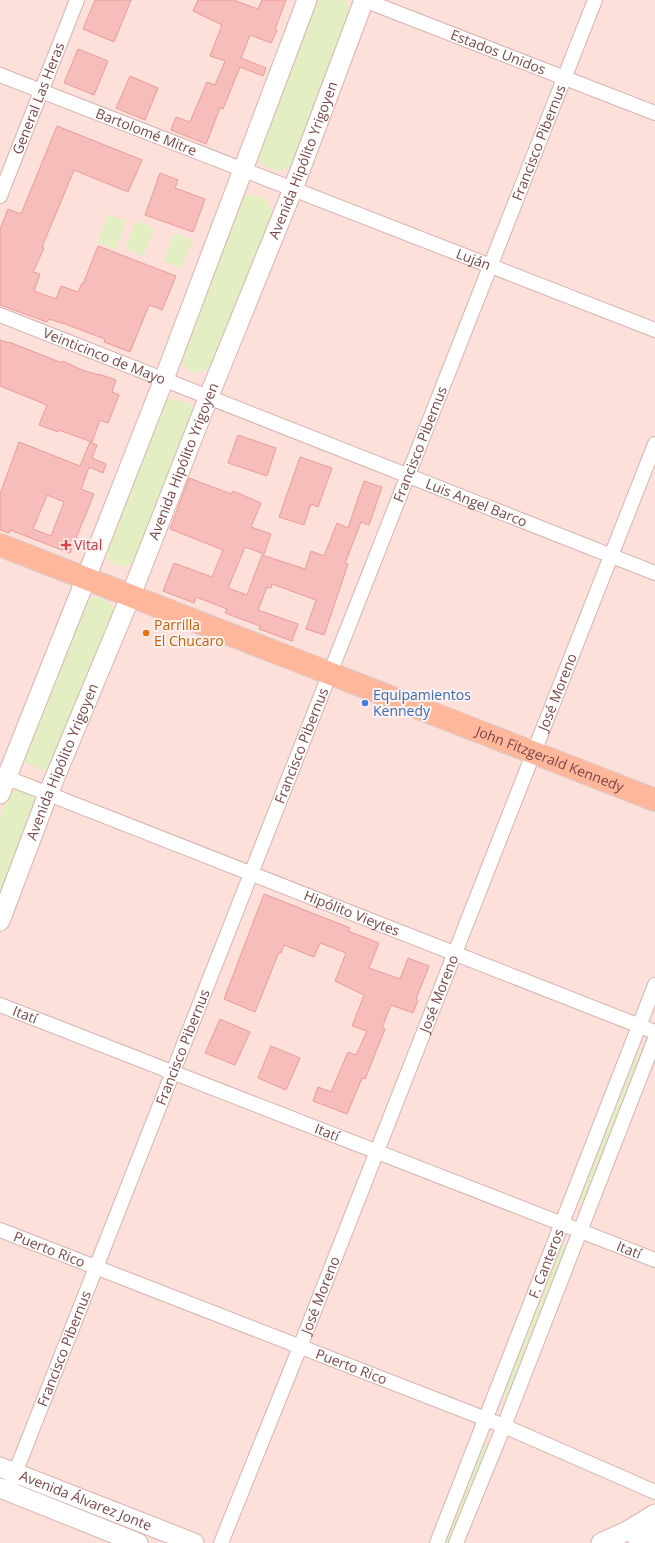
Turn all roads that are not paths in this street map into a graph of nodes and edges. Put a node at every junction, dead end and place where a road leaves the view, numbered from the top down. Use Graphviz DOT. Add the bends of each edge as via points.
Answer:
graph roads {
  1 [pos="77,0"];
  2 [pos="307,0"];
  3 [pos="364,0"];
  4 [pos="595,0"];
  5 [pos="0,75"];
  6 [pos="564,78"];
  7 [pos="41,91"];
  8 [pos="655,113"];
  9 [pos="243,170"];
  10 [pos="293,189"];
  11 [pos="0,196"];
  12 [pos="490,266"];
  13 [pos="0,315"];
  14 [pos="655,330"];
  15 [pos="164,379"];
  16 [pos="209,396"];
  17 [pos="655,444"];
  18 [pos="408,475"];
  19 [pos="0,545"];
  20 [pos="611,556"];
  21 [pos="655,573"];
  22 [pos="86,578"];
  23 [pos="131,595"];
  24 [pos="330,674"];
  25 [pos="534,753"];
  26 [pos="2,782"];
  27 [pos="48,794"];
  28 [pos="655,800"];
  29 [pos="252,874"];
  30 [pos="0,921"];
  31 [pos="455,954"];
  32 [pos="655,985"];
  33 [pos="0,1005"];
  34 [pos="639,1026"];
  35 [pos="655,1032"];
  36 [pos="655,1039"];
  37 [pos="173,1072"];
  38 [pos="377,1152"];
  39 [pos="561,1223"];
  40 [pos="0,1230"];
  41 [pos="580,1231"];
  42 [pos="655,1260"];
  43 [pos="97,1267"];
  44 [pos="300,1347"];
  45 [pos="484,1419"];
  46 [pos="504,1426"];
  47 [pos="8,1470"];
  48 [pos="4,1490"];
  49 [pos="655,1492"];
  50 [pos="655,1514"];
  51 [pos="655,1534"];
  52 [pos="138,1543"];
  53 [pos="194,1543"];
  54 [pos="220,1543"];
  55 [pos="437,1543"];
  56 [pos="456,1543"];
  57 [pos="601,1543"];
  58 [pos="638,1543"];
  1 -- 7 [label="street, General Las Heras"];
  2 -- 9 [label="main road"];
  3 -- 6 [label="street, Estados Unidos"];
  3 -- 10 [label="main road, Avenida Hipólito Yrigoyen"];
  4 -- 6 [label="street, Francisco Pibernus"];
  5 -- 7 [label="street, Bartolomé Mitre"];
  6 -- 8 [label="street, Estados Unidos"];
  6 -- 12 [label="street, Francisco Pibernus"];
  7 -- 9 [label="street, Bartolomé Mitre"];
  7 -- 11 [label="street, General Las Heras"];
  9 -- 10 [label="street, Bartolomé Mitre"];
  9 -- 15 [label="main road"];
  10 -- 12 [label="street, Luján"];
  10 -- 16 [label="main road, Avenida Hipólito Yrigoyen"];
  12 -- 14 [label="street, Luján"];
  12 -- 18 [label="street, Francisco Pibernus"];
  13 -- 15 [label="street, Veinticinco de Mayo"];
  15 -- 16 [label="street, Veinticinco de Mayo"];
  15 -- 22 [label="main road"];
  16 -- 18 [label="street, Luis Angel Barco"];
  16 -- 23 [label="main road, Avenida Hipólito Yrigoyen"];
  17 -- 20 [label="street, José Moreno"];
  18 -- 20 [label="street, Luis Angel Barco"];
  18 -- 24 [label="street, Francisco Pibernus"];
  19 -- 22 [label="main road, John Fitzgerald Kennedy"];
  20 -- 21 [label="street, Luis Angel Barco"];
  20 -- 25 [label="street, José Moreno"];
  22 -- 23 [label="main road, John Fitzgerald Kennedy"];
  22 -- 26 [label="main road"];
  23 -- 24 [label="main road, John Fitzgerald Kennedy"];
  23 -- 27 [label="main road, Avenida Hipólito Yrigoyen"];
  24 -- 25 [label="main road, John Fitzgerald Kennedy"];
  24 -- 29 [label="street, Francisco Pibernus"];
  25 -- 28 [label="main road, John Fitzgerald Kennedy"];
  25 -- 31 [label="street, José Moreno"];
  26 -- 27 [label="street, Hipólito Vieytes"];
  27 -- 29 [label="street, Hipólito Vieytes"];
  27 -- 30 [label="main road, Avenida Hipólito Yrigoyen"];
  29 -- 31 [label="street, Hipólito Vieytes"];
  29 -- 37 [label="street, Francisco Pibernus"];
  31 -- 34 [label="street, Hipólito Vieytes"];
  31 -- 38 [label="street, José Moreno"];
  32 -- 34 [label="street, F. Canteros"];
  33 -- 37 [label="street, Itatí"];
  34 -- 35 [label="street, Hipólito Vieytes"];
  34 -- 39 [label="street, F. Canteros"];
  36 -- 41 [label="street, F. Canteros"];
  37 -- 38 [label="street, Itatí"];
  37 -- 43 [label="street, Francisco Pibernus"];
  38 -- 39 [label="street, Itatí"];
  38 -- 44 [label="street, José Moreno"];
  39 -- 41 [label="street, Itatí"];
  39 -- 45 [label="street, F. Canteros"];
  40 -- 43 [label="street, Puerto Rico"];
  41 -- 42 [label="street, Itatí"];
  41 -- 46 [label="street, F. Canteros"];
  43 -- 44 [label="street, Puerto Rico"];
  43 -- 47 [label="street, Francisco Pibernus"];
  44 -- 45 [label="street, Puerto Rico"];
  44 -- 54 [label="street, José Moreno"];
  45 -- 46 [label="street, Puerto Rico"];
  45 -- 55 [label="street, F. Canteros"];
  46 -- 49 [label="street, Puerto Rico"];
  46 -- 56 [label="street, F. Canteros"];
  47 -- 48 [label="street, Francisco Pibernus"];
  47 -- 53 [label="main road, Avenida Álvarez Jonte"];
  48 -- 52 [label="main road, Avenida Álvarez Jonte"];
  50 -- 57 [label="main road"];
  51 -- 58 [label="main road"];
}
